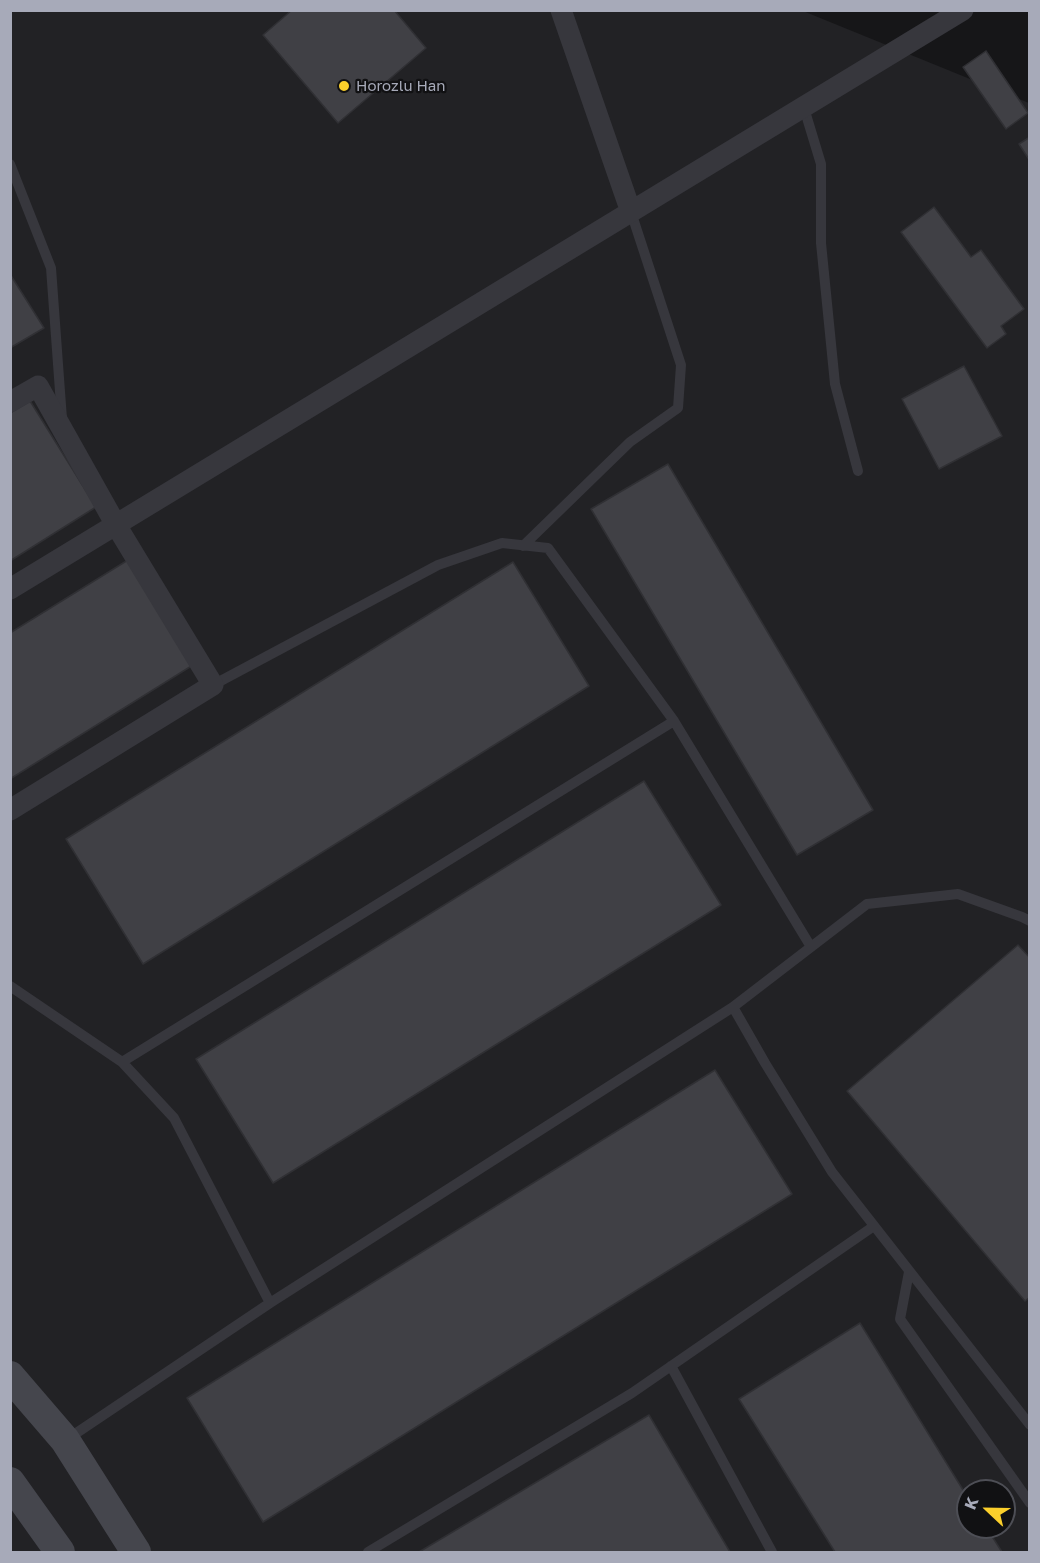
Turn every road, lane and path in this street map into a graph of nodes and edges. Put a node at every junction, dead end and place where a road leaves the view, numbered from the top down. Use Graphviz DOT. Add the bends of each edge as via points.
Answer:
graph roads {
  1 [pos="561,10"];
  2 [pos="963,10"];
  3 [pos="804,108"];
  4 [pos="10,164"];
  5 [pos="631,212"];
  6 [pos="10,402"];
  7 [pos="63,431"];
  8 [pos="858,471"];
  9 [pos="116,525"];
  10 [pos="523,546"];
  11 [pos="10,589"];
  12 [pos="213,685"];
  13 [pos="674,722"];
  14 [pos="10,810"];
  15 [pos="1029,921"];
  16 [pos="811,947"];
  17 [pos="10,986"];
  18 [pos="734,1007"];
  19 [pos="122,1062"];
  20 [pos="874,1226"];
  21 [pos="909,1272"];
  22 [pos="270,1303"];
  23 [pos="671,1366"];
  24 [pos="10,1376"];
  25 [pos="1029,1425"];
  26 [pos="65,1440"];
  27 [pos="10,1482"];
  28 [pos="1029,1503"];
  29 [pos="60,1552"];
  30 [pos="136,1552"];
  31 [pos="368,1552"];
  32 [pos="772,1552"];
  1 -- 5 [label="street"];
  2 -- 3 [label="street"];
  3 -- 5 [label="street"];
  3 -- 8 [label="lane" via="820,164 821,243 835,384"];
  4 -- 7 [label="lane" via="51,268"];
  5 -- 9 [label="street"];
  5 -- 10 [label="lane" via="681,365 678,408 630,442"];
  6 -- 7 [label="street" via="38,386"];
  7 -- 9 [label="street"];
  9 -- 11 [label="street"];
  9 -- 12 [label="street"];
  10 -- 12 [label="lane" via="502,543 438,565"];
  10 -- 13 [label="lane" via="548,548"];
  12 -- 14 [label="street"];
  13 -- 16 [label="lane"];
  13 -- 19 [label="lane"];
  15 -- 16 [label="lane" via="958,894 867,904"];
  16 -- 18 [label="lane"];
  17 -- 19 [label="lane"];
  18 -- 20 [label="lane" via="832,1172"];
  18 -- 22 [label="lane"];
  19 -- 22 [label="lane" via="174,1118"];
  20 -- 21 [label="lane"];
  20 -- 23 [label="lane"];
  21 -- 25 [label="lane"];
  21 -- 28 [label="lane" via="900,1318"];
  22 -- 26 [label="lane"];
  23 -- 31 [label="lane"];
  23 -- 32 [label="lane"];
  24 -- 26 [label="street"];
  26 -- 30 [label="street"];
  27 -- 29 [label="street"];
}
